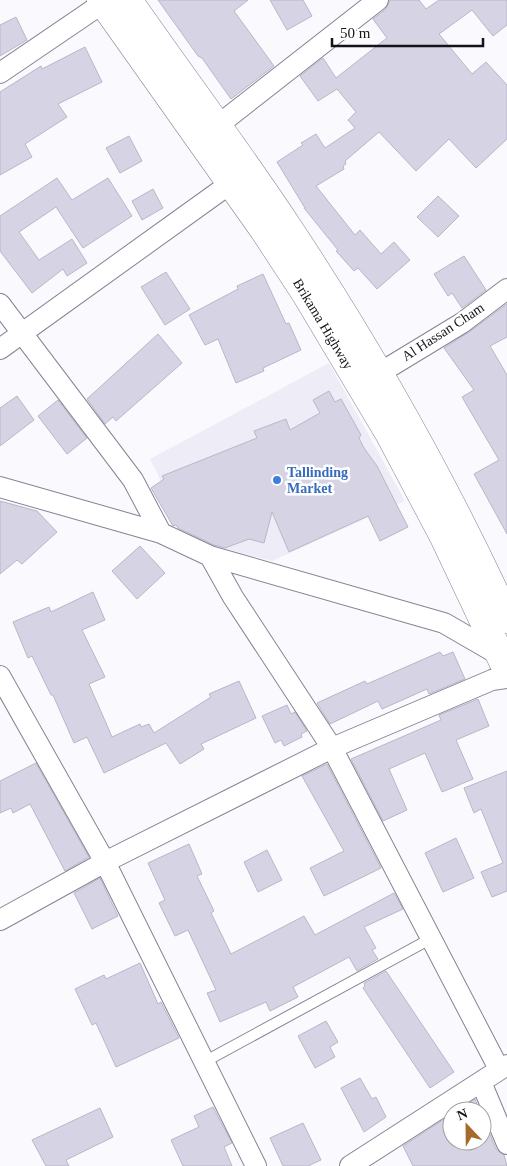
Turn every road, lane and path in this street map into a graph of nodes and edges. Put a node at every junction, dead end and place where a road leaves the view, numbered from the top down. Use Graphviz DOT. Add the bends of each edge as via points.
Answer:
graph roads {
  1 [pos="378,0"];
  2 [pos="110,1"];
  3 [pos="0,73"];
  4 [pos="217,126"];
  5 [pos="231,183"];
  6 [pos="507,289"];
  7 [pos="0,304"];
  8 [pos="21,333"];
  9 [pos="0,349"];
  10 [pos="378,374"];
  11 [pos="0,487"];
  12 [pos="161,533"];
  13 [pos="210,556"];
  14 [pos="507,619"];
  15 [pos="505,668"];
  16 [pos="0,676"];
  17 [pos="332,748"];
  18 [pos="105,862"];
  19 [pos="0,920"];
  20 [pos="432,938"];
  21 [pos="204,1062"];
  22 [pos="503,1067"];
  23 [pos="480,1082"];
  24 [pos="507,1144"];
  25 [pos="256,1166"];
  26 [pos="350,1166"];
  1 -- 4 [label="street"];
  2 -- 3 [label="street"];
  2 -- 4 [label="highway, Brikama Highway"];
  2 -- 5 [label="highway, Brikama Highway"];
  4 -- 10 [label="highway, Brikama Highway" via="286,225"];
  5 -- 8 [label="street"];
  5 -- 15 [label="highway, Brikama Highway" via="306,294 389,433 444,537"];
  6 -- 10 [label="street, Al Hassan Cham" via="462,323"];
  7 -- 8 [label="street"];
  8 -- 9 [label="street"];
  8 -- 12 [label="street" via="132,480"];
  10 -- 14 [label="highway, Brikama Highway" via="430,462"];
  11 -- 12 [label="street"];
  12 -- 13 [label="street"];
  13 -- 15 [label="street" via="444,623"];
  13 -- 17 [label="street" via="233,597"];
  15 -- 17 [label="street" via="492,680"];
  16 -- 18 [label="street"];
  17 -- 18 [label="street"];
  17 -- 20 [label="street"];
  18 -- 19 [label="street"];
  18 -- 21 [label="street"];
  20 -- 21 [label="lane"];
  20 -- 22 [label="street"];
  21 -- 25 [label="street"];
  22 -- 23 [label="street"];
  23 -- 24 [label="street"];
  23 -- 26 [label="street"];
}
